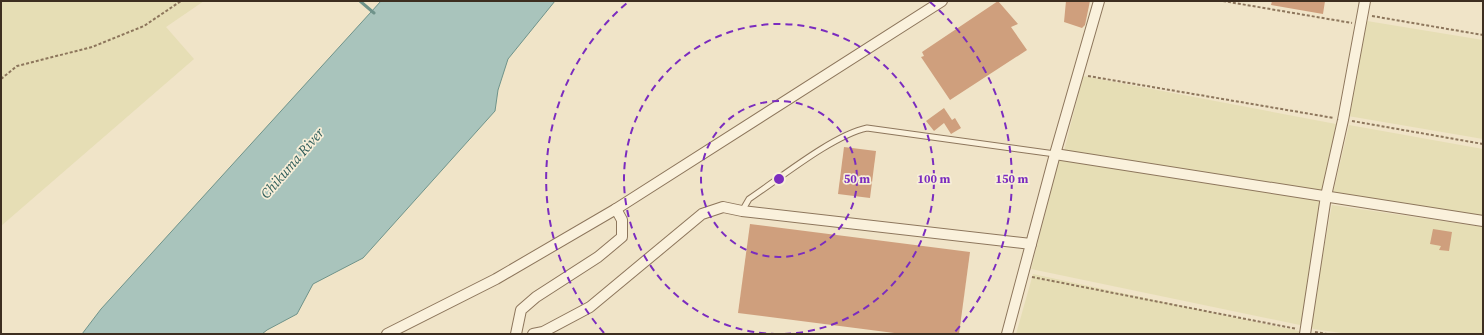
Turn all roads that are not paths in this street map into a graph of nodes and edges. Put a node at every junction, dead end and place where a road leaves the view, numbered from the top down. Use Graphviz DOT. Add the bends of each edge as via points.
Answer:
graph roads {
  1 [pos="942,1"];
  2 [pos="1099,1"];
  3 [pos="1365,1"];
  4 [pos="1055,154"];
  5 [pos="1326,196"];
  6 [pos="616,209"];
  7 [pos="742,211"];
  8 [pos="1483,221"];
  9 [pos="1031,244"];
  10 [pos="1306,332"];
  11 [pos="387,334"];
  12 [pos="516,334"];
  13 [pos="533,334"];
  14 [pos="1007,334"];
  1 -- 6 [label="street"];
  2 -- 4 [label="street"];
  3 -- 5 [label="street"];
  4 -- 5 [label="street"];
  4 -- 7 [label="lane" via="867,128 856,130 824,148 750,199"];
  4 -- 9 [label="street"];
  5 -- 8 [label="street"];
  5 -- 10 [label="street"];
  6 -- 11 [label="street" via="496,279"];
  6 -- 12 [label="street" via="622,220 622,237 598,257 536,297 521,310"];
  7 -- 9 [label="street"];
  7 -- 13 [label="street" via="723,207 702,214 590,307 543,332"];
  9 -- 14 [label="street"];
}
